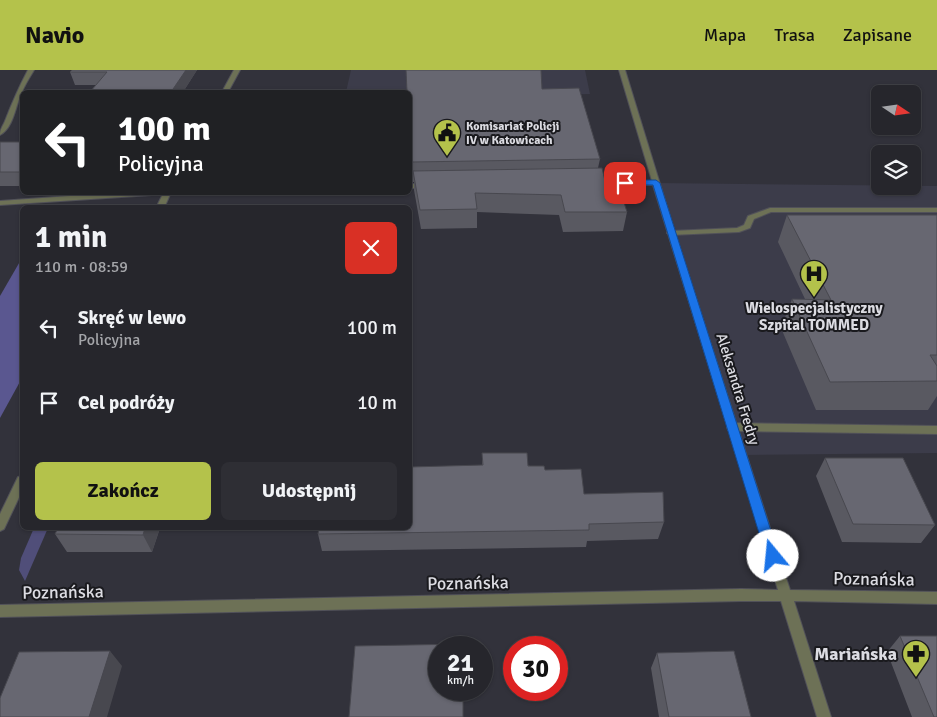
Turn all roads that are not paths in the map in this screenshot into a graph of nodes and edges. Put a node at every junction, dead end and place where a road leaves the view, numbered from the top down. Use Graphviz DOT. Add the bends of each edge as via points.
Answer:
graph roads {
  1 [pos="31,70"];
  2 [pos="237,70"];
  3 [pos="622,70"];
  4 [pos="226,90"];
  5 [pos="0,133"];
  6 [pos="596,183"];
  7 [pos="656,183"];
  8 [pos="412,186"];
  9 [pos="439,186"];
  10 [pos="122,195"];
  11 [pos="0,203"];
  12 [pos="937,210"];
  13 [pos="671,233"];
  14 [pos="732,427"];
  15 [pos="937,430"];
  16 [pos="20,484"];
  17 [pos="0,526"];
  18 [pos="785,594"];
  19 [pos="937,598"];
  20 [pos="0,611"];
  21 [pos="824,717"];
  1 -- 5 [label="street"];
  2 -- 4 [label="street"];
  3 -- 7 [label="street, Aleksandra Fredry"];
  6 -- 7 [label="street"];
  7 -- 13 [label="street, Aleksandra Fredry"];
  8 -- 9 [label="street"];
  10 -- 11 [label="street"];
  12 -- 13 [label="street" via="770,210 751,218 740,230"];
  13 -- 14 [label="street, Aleksandra Fredry"];
  14 -- 15 [label="street"];
  14 -- 18 [label="street, Aleksandra Fredry"];
  16 -- 17 [label="street"];
  18 -- 19 [label="street, Poznańska"];
  18 -- 20 [label="street, Poznańska"];
  18 -- 21 [label="street, Aleksandra Fredry"];
}
